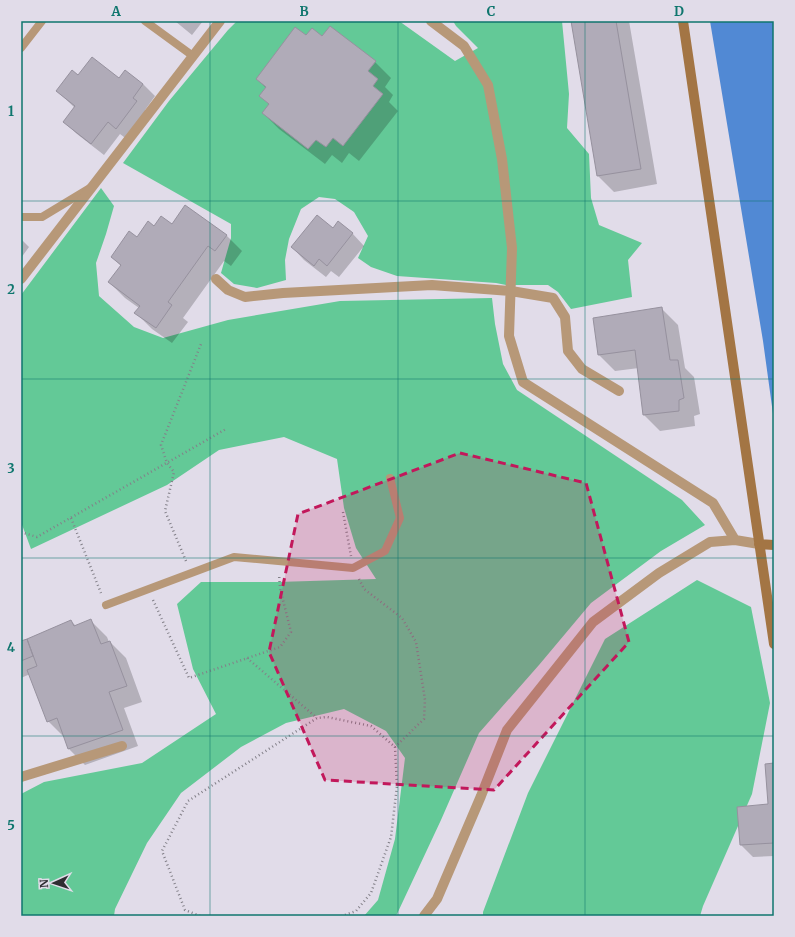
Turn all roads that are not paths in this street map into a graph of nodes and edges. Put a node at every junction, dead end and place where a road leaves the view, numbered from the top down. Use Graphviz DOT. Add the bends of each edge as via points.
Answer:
graph roads {
  1 [pos="42,21"];
  2 [pos="145,21"];
  3 [pos="220,21"];
  4 [pos="431,21"];
  5 [pos="683,21"];
  6 [pos="21,48"];
  7 [pos="193,56"];
  8 [pos="93,186"];
  9 [pos="21,217"];
  10 [pos="21,279"];
  11 [pos="216,279"];
  12 [pos="511,291"];
  13 [pos="619,391"];
  14 [pos="390,478"];
  15 [pos="736,540"];
  16 [pos="759,544"];
  17 [pos="774,545"];
  18 [pos="106,605"];
  19 [pos="774,644"];
  20 [pos="122,746"];
  21 [pos="21,777"];
  22 [pos="424,916"];
  1 -- 6 [label="lane"];
  2 -- 7 [label="lane"];
  3 -- 7 [label="street"];
  4 -- 12 [label="street" via="464,46 488,85 502,159 512,248"];
  5 -- 16 [label="street"];
  7 -- 8 [label="street"];
  8 -- 9 [label="lane" via="42,217"];
  8 -- 10 [label="street"];
  11 -- 12 [label="street" via="228,290 245,297 432,285"];
  12 -- 13 [label="street" via="554,298 565,317 568,351 582,369"];
  12 -- 15 [label="street" via="509,336 523,382 713,503"];
  14 -- 18 [label="lane" via="400,518 385,551 353,568 234,557"];
  15 -- 16 [label="street"];
  15 -- 22 [label="street" via="710,542 659,573 593,622 506,730 437,899"];
  16 -- 17 [label="street"];
  16 -- 19 [label="street"];
  20 -- 21 [label="street"];
}
